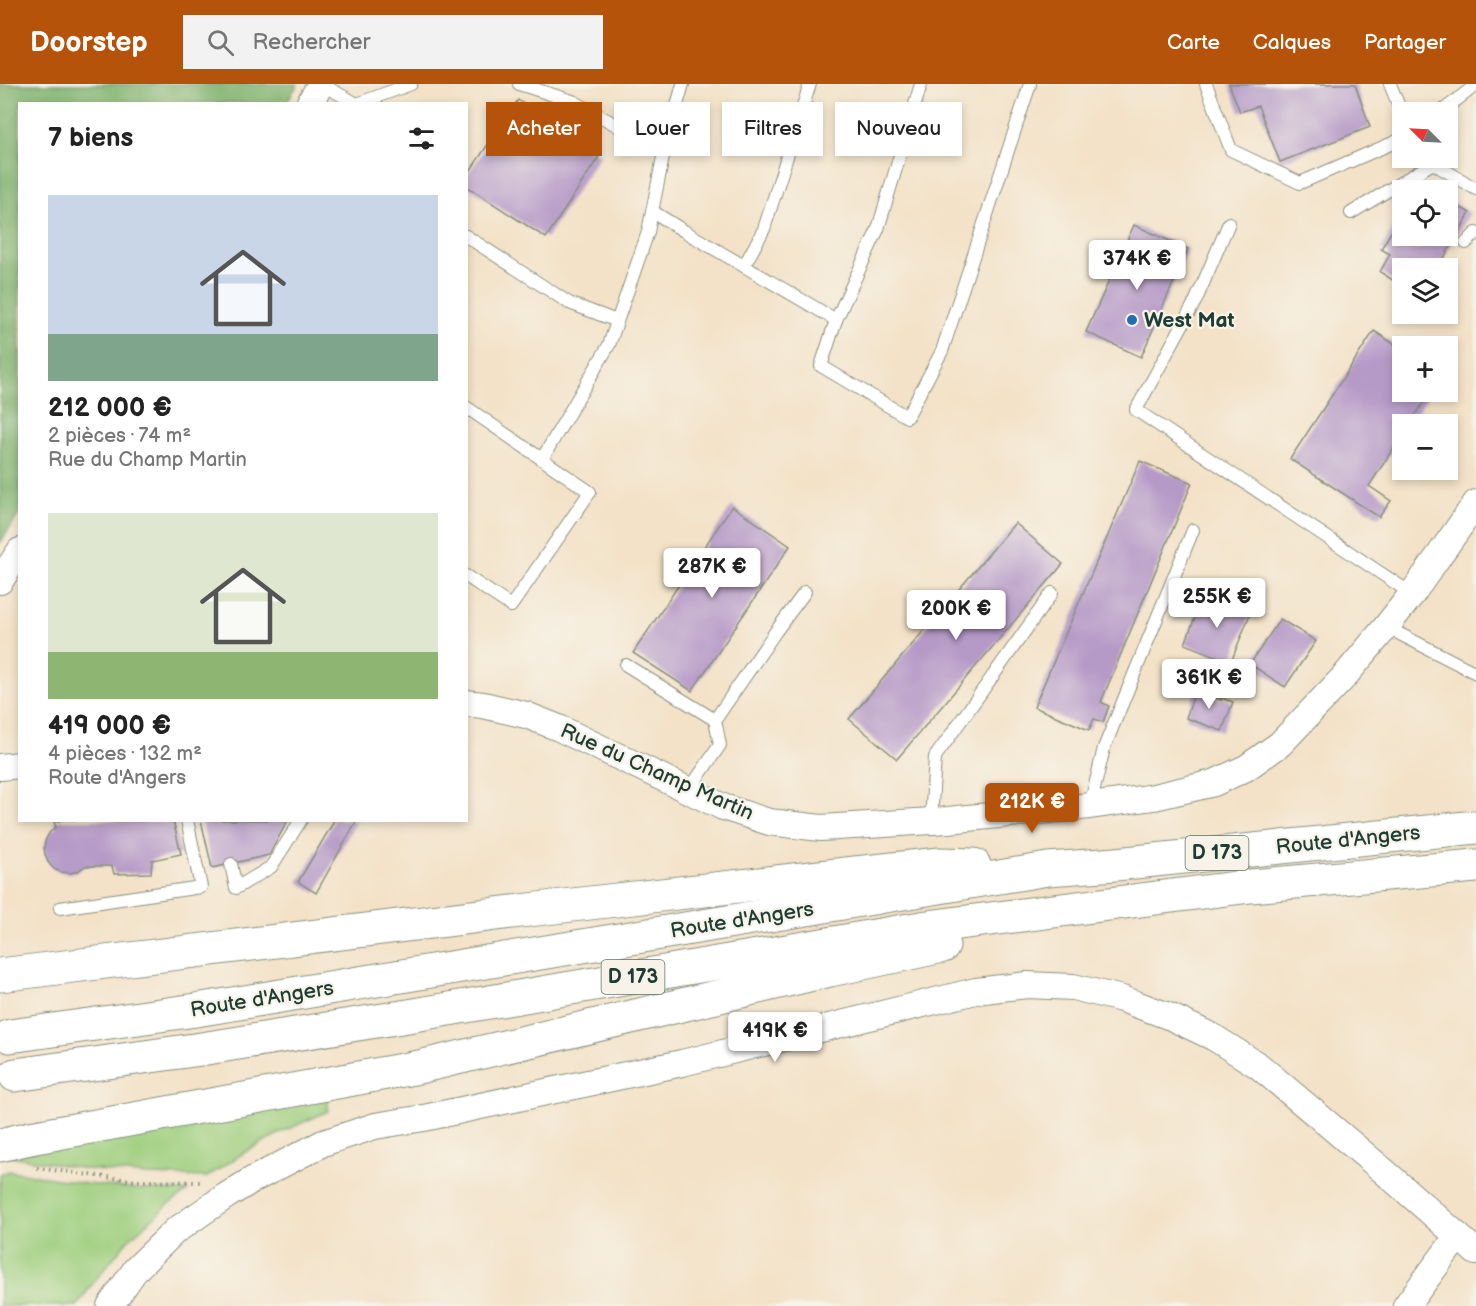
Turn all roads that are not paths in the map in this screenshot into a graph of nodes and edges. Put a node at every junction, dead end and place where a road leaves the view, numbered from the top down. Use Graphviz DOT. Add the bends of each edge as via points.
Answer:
graph roads {
  1 [pos="321,84"];
  2 [pos="411,84"];
  3 [pos="519,84"];
  4 [pos="683,84"];
  5 [pos="810,84"];
  6 [pos="921,84"];
  7 [pos="1030,84"];
  8 [pos="1206,84"];
  9 [pos="1390,84"];
  10 [pos="1476,85"];
  11 [pos="310,102"];
  12 [pos="353,102"];
  13 [pos="362,102"];
  14 [pos="678,102"];
  15 [pos="1397,102"];
  16 [pos="1454,102"];
  17 [pos="614,124"];
  18 [pos="1392,143"];
  19 [pos="663,156"];
  20 [pos="1476,189"];
  21 [pos="652,211"];
  22 [pos="1351,213"];
  23 [pos="1229,222"];
  24 [pos="1476,233"];
  25 [pos="468,237"];
  26 [pos="1466,243"];
  27 [pos="744,266"];
  28 [pos="836,320"];
  29 [pos="617,321"];
  30 [pos="468,408"];
  31 [pos="542,459"];
  32 [pos="1476,503"];
  33 [pos="1193,530"];
  34 [pos="18,554"];
  35 [pos="468,577"];
  36 [pos="0,581"];
  37 [pos="805,592"];
  38 [pos="1052,593"];
  39 [pos="1412,594"];
  40 [pos="1386,627"];
  41 [pos="626,665"];
  42 [pos="1476,673"];
  43 [pos="468,703"];
  44 [pos="715,720"];
  45 [pos="18,765"];
  46 [pos="0,767"];
  47 [pos="689,790"];
  48 [pos="1090,806"];
  49 [pos="931,821"];
  50 [pos="187,822"];
  51 [pos="300,822"];
  52 [pos="1476,827"];
  53 [pos="231,864"];
  54 [pos="1476,866"];
  55 [pos="1048,868"];
  56 [pos="1251,886"];
  57 [pos="60,908"];
  58 [pos="0,975"];
  59 [pos="10,1036"];
  60 [pos="15,1076"];
  61 [pos="0,1145"];
  62 [pos="1467,1244"];
  63 [pos="110,1306"];
  64 [pos="1406,1306"];
  1 -- 11 [label="street"];
  1 -- 12 [label="lane"];
  2 -- 13 [label="lane"];
  3 -- 17 [label="lane" via="574,102"];
  4 -- 14 [label="lane"];
  5 -- 27 [label="lane" via="764,230"];
  6 -- 28 [label="lane" via="878,229"];
  7 -- 28 [label="lane" via="942,351 907,417 821,366"];
  8 -- 18 [label="lane" via="1231,150 1300,183"];
  9 -- 15 [label="lane"];
  10 -- 16 [label="lane"];
  19 -- 21 [label="lane"];
  20 -- 22 [label="lane" via="1433,163"];
  21 -- 27 [label="lane"];
  21 -- 29 [label="lane"];
  23 -- 39 [label="lane" via="1196,300 1136,410"];
  24 -- 26 [label="lane"];
  25 -- 29 [label="lane" via="569,303"];
  27 -- 28 [label="lane"];
  29 -- 31 [label="lane" via="609,345"];
  30 -- 31 [label="lane"];
  31 -- 35 [label="lane" via="590,492 511,606"];
  32 -- 39 [label="street, Rue du Champ Martin"];
  33 -- 48 [label="lane" via="1104,748"];
  34 -- 36 [label="street"];
  37 -- 44 [label="lane"];
  38 -- 49 [label="lane" via="936,757"];
  39 -- 40 [label="street, Rue du Champ Martin"];
  40 -- 42 [label="lane"];
  40 -- 48 [label="street, Rue du Champ Martin" via="1280,744 1246,768 1214,783"];
  41 -- 44 [label="lane"];
  43 -- 47 [label="street, Rue du Champ Martin" via="526,715"];
  44 -- 47 [label="lane" via="720,745"];
  45 -- 46 [label="street"];
  47 -- 49 [label="street, Rue du Champ Martin" via="723,807 790,825 821,828"];
  48 -- 49 [label="street, Rue du Champ Martin"];
  50 -- 57 [label="lane" via="201,887"];
  51 -- 53 [label="lane" via="271,867 236,888"];
  52 -- 55 [label="highway, Route d'Angers / D 173"];
  54 -- 56 [label="highway, Route d'Angers / D 173"];
  55 -- 58 [label="highway" via="916,866"];
  55 -- 59 [label="highway, Route d'Angers / D 173" via="196,1010"];
  56 -- 60 [label="highway, Route d'Angers / D 173" via="927,927 385,1020"];
  56 -- 61 [label="highway" via="1162,916 928,948 419,1066"];
  62 -- 63 [label="street" via="1259,1066 1213,1037 1122,999 1074,987 1027,985 976,991 682,1063 375,1126 323,1143 245,1184 175,1231 136,1269"];
  62 -- 64 [label="street"];
}
